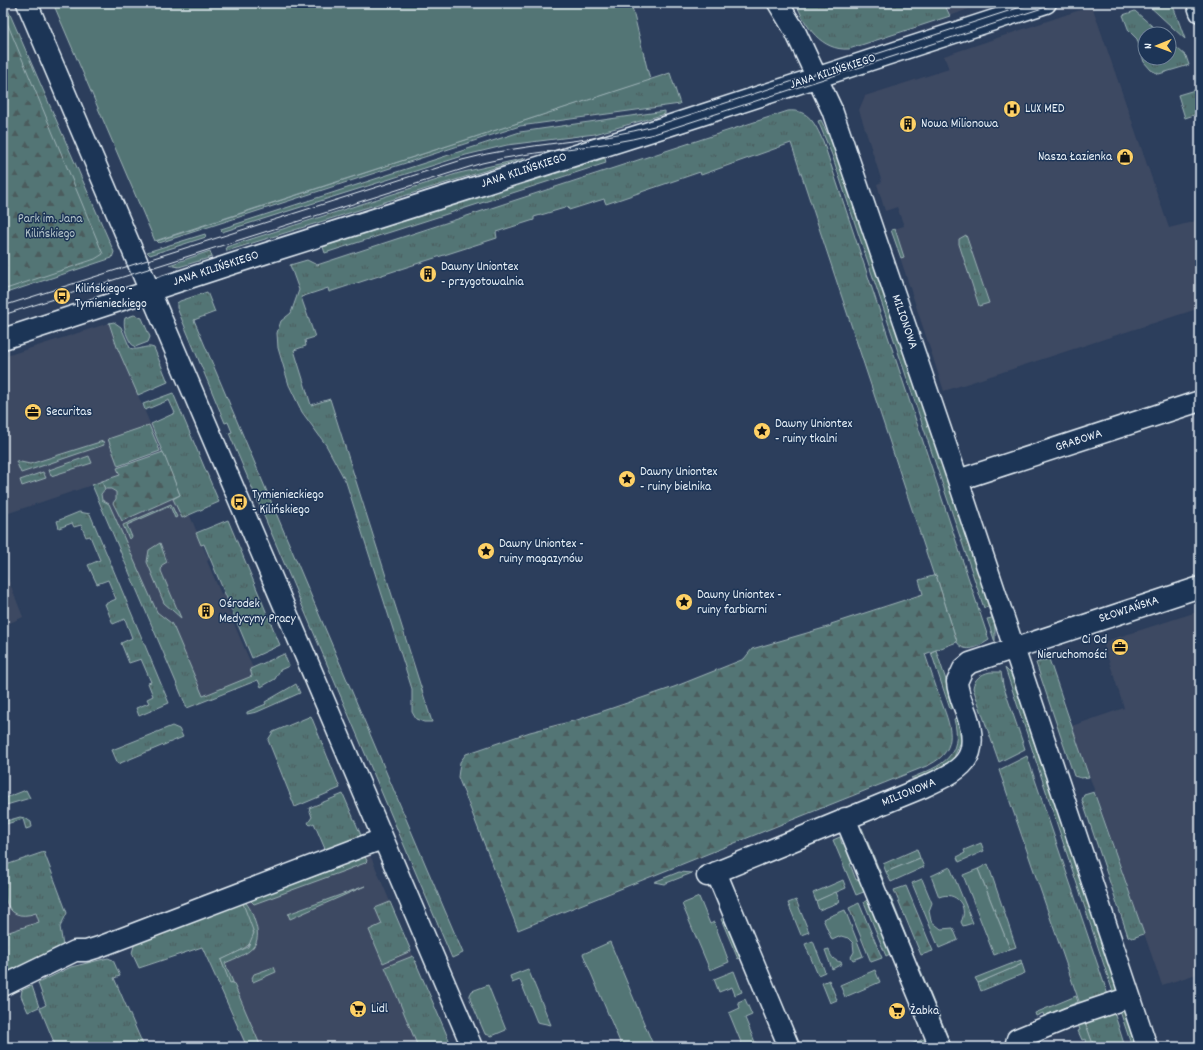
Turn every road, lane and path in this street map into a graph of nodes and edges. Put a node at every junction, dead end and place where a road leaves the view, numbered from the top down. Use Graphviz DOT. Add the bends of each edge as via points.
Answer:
graph roads {
  1 [pos="27,3"];
  2 [pos="778,3"];
  3 [pos="1046,3"];
  4 [pos="1197,3"];
  5 [pos="1200,12"];
  6 [pos="817,78"];
  7 [pos="150,291"];
  8 [pos="3,339"];
  9 [pos="1200,401"];
  10 [pos="958,480"];
  11 [pos="1200,587"];
  12 [pos="1013,649"];
  13 [pos="846,818"];
  14 [pos="382,839"];
  15 [pos="3,986"];
  16 [pos="1130,997"];
  17 [pos="472,1047"];
  18 [pos="789,1047"];
  19 [pos="940,1047"];
  20 [pos="1015,1047"];
  21 [pos="1147,1047"];
  1 -- 7 [label="street"];
  2 -- 6 [label="street, MILIONOWA" via="795,31"];
  3 -- 6 [label="street, JANA KILIŃSKIEGO"];
  4 -- 5 [label="street"];
  6 -- 7 [label="street, JANA KILIŃSKIEGO"];
  6 -- 10 [label="street, MILIONOWA" via="832,110"];
  7 -- 8 [label="street, JANA KILIŃSKIEGO"];
  7 -- 14 [label="street"];
  9 -- 10 [label="street, GRABOWA"];
  10 -- 12 [label="street, MILIONOWA"];
  11 -- 12 [label="street, SŁOWIAŃSKA"];
  12 -- 13 [label="street, MILIONOWA" via="970,663 959,675 958,689 972,736 970,753 961,768 924,787"];
  12 -- 16 [label="street, MILIONOWA"];
  13 -- 18 [label="street, MILIONOWA" via="712,874"];
  13 -- 19 [label="street"];
  14 -- 15 [label="street" via="93,949 76,951"];
  14 -- 17 [label="street"];
  16 -- 20 [label="street" via="1017,1039"];
  16 -- 21 [label="street, MILIONOWA"];
}
